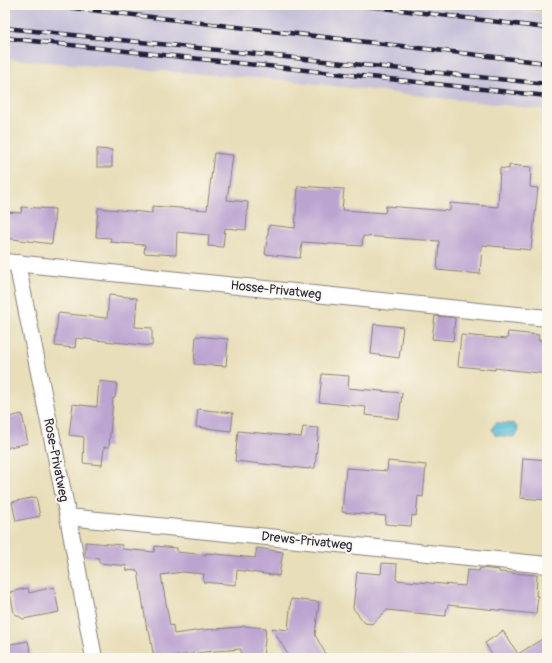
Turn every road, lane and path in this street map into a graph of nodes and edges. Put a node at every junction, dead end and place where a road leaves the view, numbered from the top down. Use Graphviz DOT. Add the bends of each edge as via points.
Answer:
graph roads {
  1 [pos="11,262"];
  2 [pos="547,318"];
  3 [pos="68,517"];
  4 [pos="547,564"];
  5 [pos="94,658"];
  1 -- 2 [label="street, Hosse-Privatweg"];
  1 -- 3 [label="street, Rose-Privatweg"];
  3 -- 4 [label="street, Drews-Privatweg"];
  3 -- 5 [label="street, Rose-Privatweg"];
}
